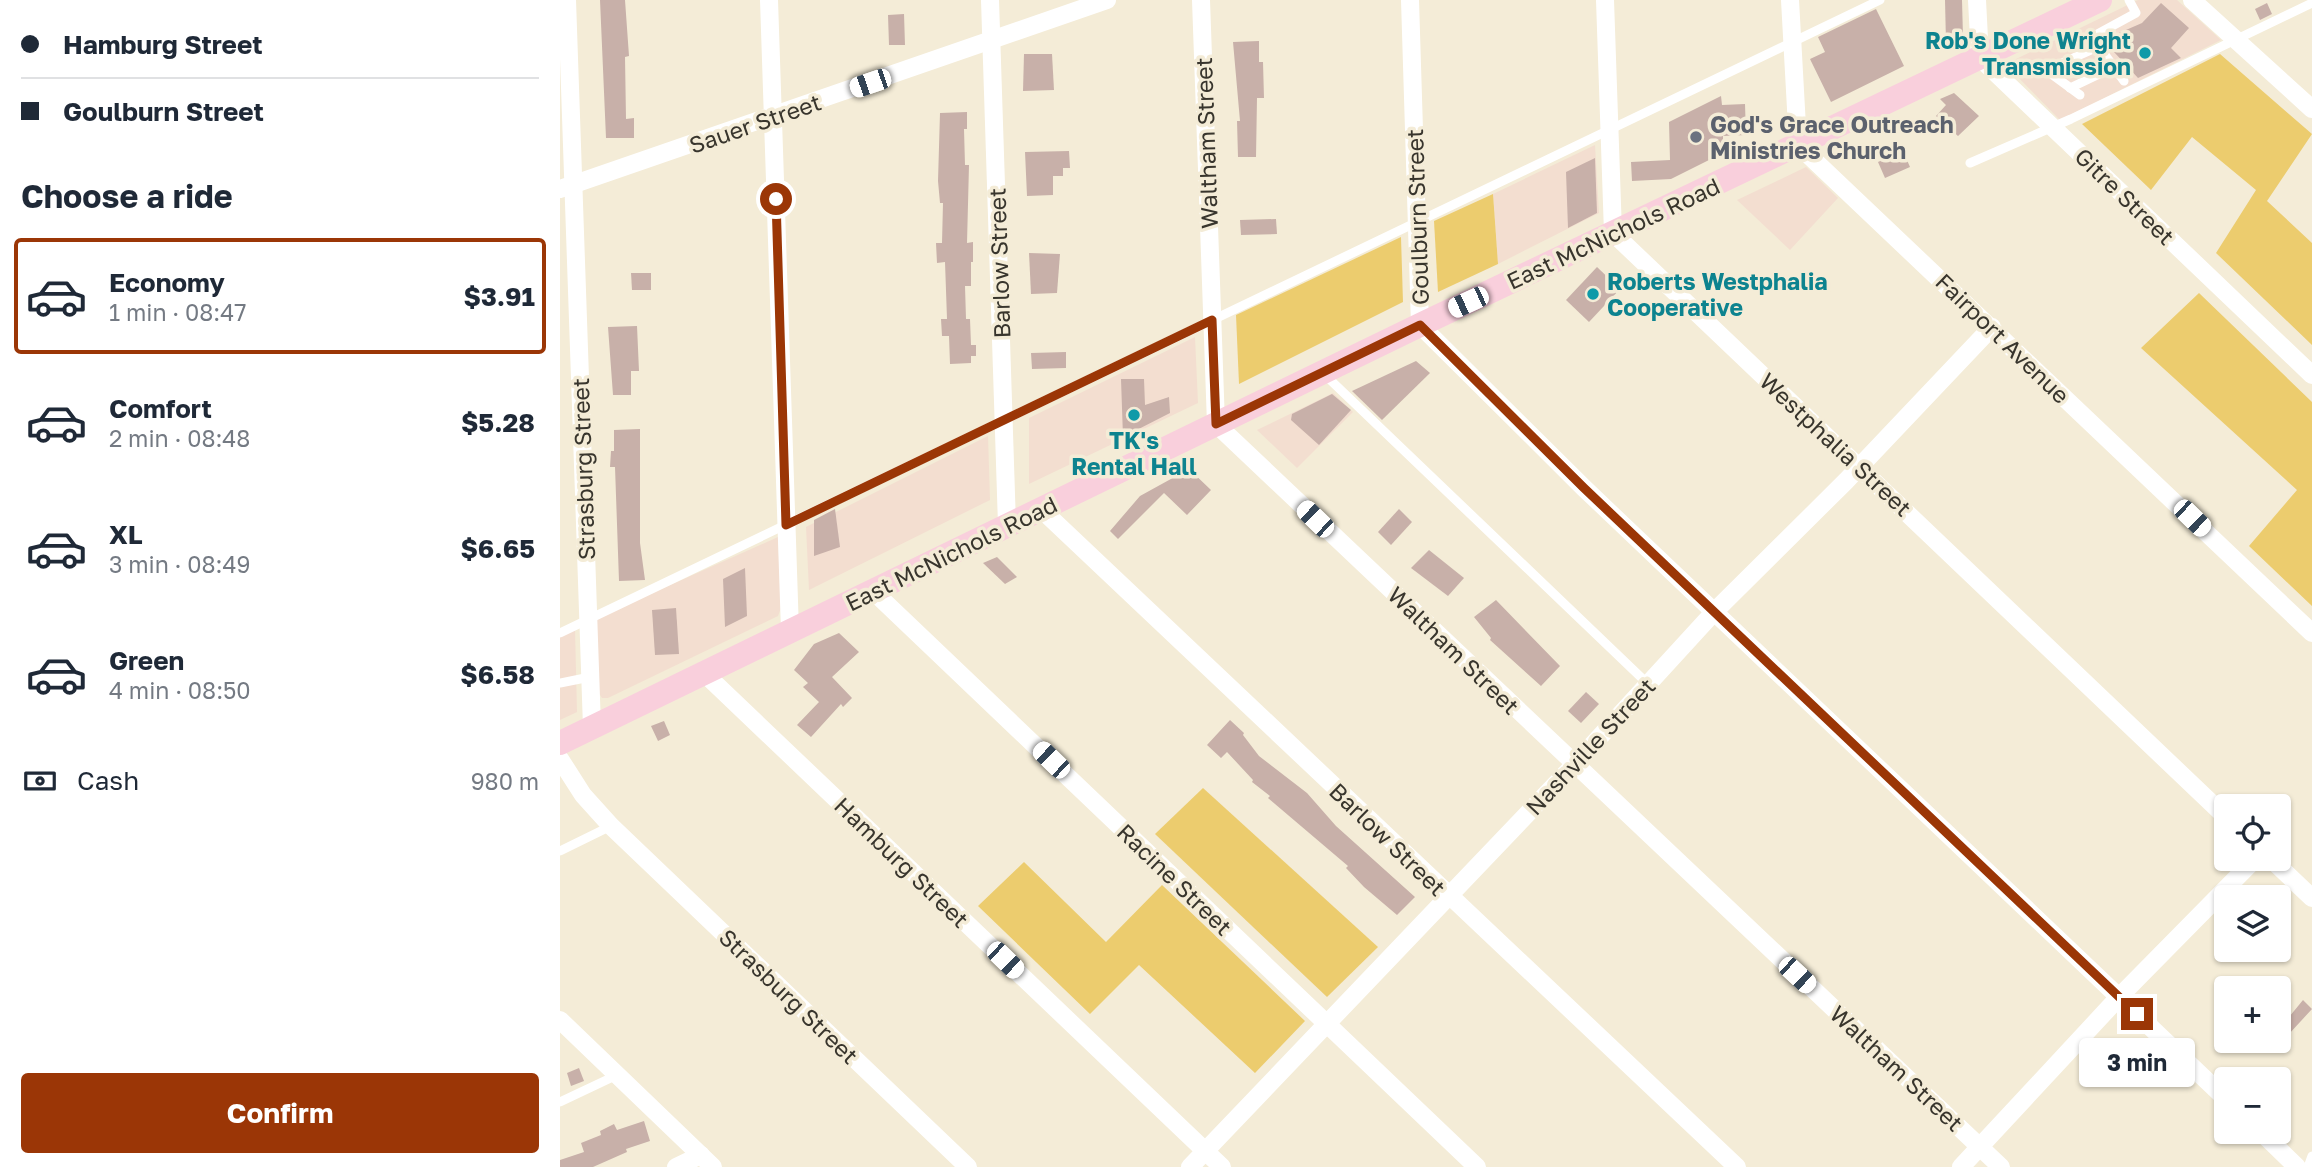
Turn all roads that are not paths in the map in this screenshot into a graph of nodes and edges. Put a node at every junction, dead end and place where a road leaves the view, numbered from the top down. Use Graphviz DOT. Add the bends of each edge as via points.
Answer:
graph roads {
  1 [pos="567,0"];
  2 [pos="769,0"];
  3 [pos="990,0"];
  4 [pos="1107,0"];
  5 [pos="1201,0"];
  6 [pos="1410,0"];
  7 [pos="1605,0"];
  8 [pos="1790,0"];
  9 [pos="1880,0"];
  10 [pos="1977,0"];
  11 [pos="2100,0"];
  12 [pos="2129,0"];
  13 [pos="2192,0"];
  14 [pos="2312,3"];
  15 [pos="2234,39"];
  16 [pos="1792,40"];
  17 [pos="992,41"];
  18 [pos="2098,47"];
  19 [pos="1980,58"];
  20 [pos="2113,67"];
  21 [pos="2124,81"];
  22 [pos="2070,89"];
  23 [pos="2080,95"];
  24 [pos="2312,109"];
  25 [pos="773,117"];
  26 [pos="2052,126"];
  27 [pos="1609,131"];
  28 [pos="1798,145"];
  29 [pos="1970,163"];
  30 [pos="567,186"];
  31 [pos="1418,222"];
  32 [pos="1613,233"];
  33 [pos="1212,320"];
  34 [pos="1420,325"];
  35 [pos="1992,327"];
  36 [pos="1322,372"];
  37 [pos="2312,375"];
  38 [pos="1004,421"];
  39 [pos="1216,424"];
  40 [pos="1859,466"];
  41 [pos="1041,509"];
  42 [pos="786,525"];
  43 [pos="1007,525"];
  44 [pos="873,591"];
  45 [pos="1715,611"];
  46 [pos="588,620"];
  47 [pos="790,631"];
  48 [pos="560,633"];
  49 [pos="2312,633"];
  50 [pos="704,673"];
  51 [pos="590,677"];
  52 [pos="560,683"];
  53 [pos="1648,684"];
  54 [pos="592,727"];
  55 [pos="560,743"];
  56 [pos="560,759"];
  57 [pos="1574,765"];
  58 [pos="2214,806"];
  59 [pos="611,826"];
  60 [pos="560,851"];
  61 [pos="2243,871"];
  62 [pos="2284,871"];
  63 [pos="1449,896"];
  64 [pos="2312,898"];
  65 [pos="2119,997"];
  66 [pos="560,1020"];
  67 [pos="1326,1024"];
  68 [pos="617,1075"];
  69 [pos="2214,1088"];
  70 [pos="560,1102"];
  71 [pos="2273,1144"];
  72 [pos="1980,1147"];
  73 [pos="1205,1151"];
  74 [pos="2312,1156"];
  75 [pos="707,1161"];
  76 [pos="677,1167"];
  77 [pos="968,1167"];
  78 [pos="1190,1167"];
  79 [pos="1222,1167"];
  80 [pos="1477,1167"];
  81 [pos="1737,1167"];
  82 [pos="1961,1167"];
  83 [pos="2001,1167"];
  84 [pos="2297,1167"];
  85 [pos="2308,1167"];
  1 -- 30 [label="street, Strasburg Street"];
  2 -- 25 [label="street"];
  3 -- 17 [label="street, Barlow Street"];
  4 -- 17 [label="street, Sauer Street"];
  5 -- 33 [label="street, Waltham Street"];
  6 -- 31 [label="street, Goulburn Street"];
  7 -- 27 [label="street"];
  8 -- 16 [label="street"];
  9 -- 16 [label="lane"];
  10 -- 19 [label="street"];
  11 -- 19 [label="street, East McNichols Road"];
  12 -- 18 [label="lane" via="2136,13 2092,37"];
  13 -- 15 [label="street"];
  14 -- 15 [label="lane"];
  15 -- 24 [label="street"];
  15 -- 26 [label="lane"];
  16 -- 27 [label="lane"];
  16 -- 28 [label="street"];
  17 -- 25 [label="street, Sauer Street"];
  17 -- 38 [label="street, Barlow Street"];
  18 -- 20 [label="lane"];
  18 -- 22 [label="lane" via="2046,70"];
  19 -- 26 [label="street, Gitre Street"];
  19 -- 28 [label="street, East McNichols Road"];
  20 -- 21 [label="lane"];
  20 -- 22 [label="lane"];
  22 -- 23 [label="lane"];
  25 -- 30 [label="street, Sauer Street"];
  25 -- 42 [label="street"];
  26 -- 29 [label="lane"];
  26 -- 37 [label="street, Gitre Street"];
  27 -- 31 [label="lane"];
  27 -- 32 [label="street"];
  28 -- 32 [label="street, East McNichols Road"];
  28 -- 35 [label="street, Fairport Avenue"];
  30 -- 46 [label="street, Strasburg Street"];
  31 -- 33 [label="lane"];
  31 -- 34 [label="street, Goulburn Street"];
  32 -- 34 [label="street, East McNichols Road"];
  32 -- 40 [label="street, Westphalia Street"];
  33 -- 38 [label="lane"];
  33 -- 39 [label="street, Waltham Street"];
  34 -- 36 [label="street, East McNichols Road"];
  34 -- 45 [label="street, Goulburn Street"];
  35 -- 40 [label="street, Nashville Street"];
  35 -- 49 [label="street, Fairport Avenue"];
  36 -- 39 [label="street, East McNichols Road"];
  36 -- 53 [label="lane"];
  38 -- 42 [label="lane"];
  38 -- 43 [label="street, Barlow Street"];
  39 -- 41 [label="street, East McNichols Road"];
  39 -- 57 [label="street, Waltham Street"];
  40 -- 45 [label="street, Nashville Street"];
  40 -- 58 [label="street, Westphalia Street"];
  41 -- 43 [label="street, East McNichols Road"];
  41 -- 63 [label="street, Barlow Street"];
  42 -- 46 [label="lane"];
  42 -- 47 [label="street"];
  43 -- 44 [label="street, East McNichols Road"];
  44 -- 47 [label="street, East McNichols Road"];
  44 -- 67 [label="street, Racine Street"];
  45 -- 53 [label="street, Nashville Street"];
  45 -- 65 [label="street, Goulburn Street"];
  46 -- 48 [label="lane"];
  46 -- 51 [label="street, Strasburg Street"];
  47 -- 50 [label="street, East McNichols Road"];
  50 -- 54 [label="street, East McNichols Road"];
  50 -- 73 [label="street, Hamburg Street"];
  51 -- 52 [label="lane"];
  51 -- 54 [label="street, Strasburg Street"];
  53 -- 57 [label="street, Nashville Street"];
  54 -- 55 [label="street, East McNichols Road"];
  56 -- 59 [label="street, Strasburg Street" via="583,795"];
  57 -- 63 [label="street, Nashville Street"];
  57 -- 72 [label="street, Waltham Street"];
  59 -- 60 [label="lane"];
  59 -- 77 [label="street, Strasburg Street"];
  61 -- 65 [label="street"];
  62 -- 64 [label="street"];
  63 -- 67 [label="street, Nashville Street"];
  63 -- 81 [label="street, Barlow Street"];
  65 -- 69 [label="street, Goulburn Street"];
  65 -- 72 [label="street"];
  66 -- 68 [label="street"];
  67 -- 73 [label="street, Nashville Street"];
  67 -- 80 [label="street, Racine Street"];
  68 -- 70 [label="lane"];
  68 -- 75 [label="street"];
  71 -- 84 [label="street"];
  72 -- 82 [label="street"];
  72 -- 83 [label="street, Waltham Street"];
  73 -- 78 [label="street, Nashville Street"];
  73 -- 79 [label="street, Hamburg Street"];
  74 -- 85 [label="lane"];
  75 -- 76 [label="street"];
}
